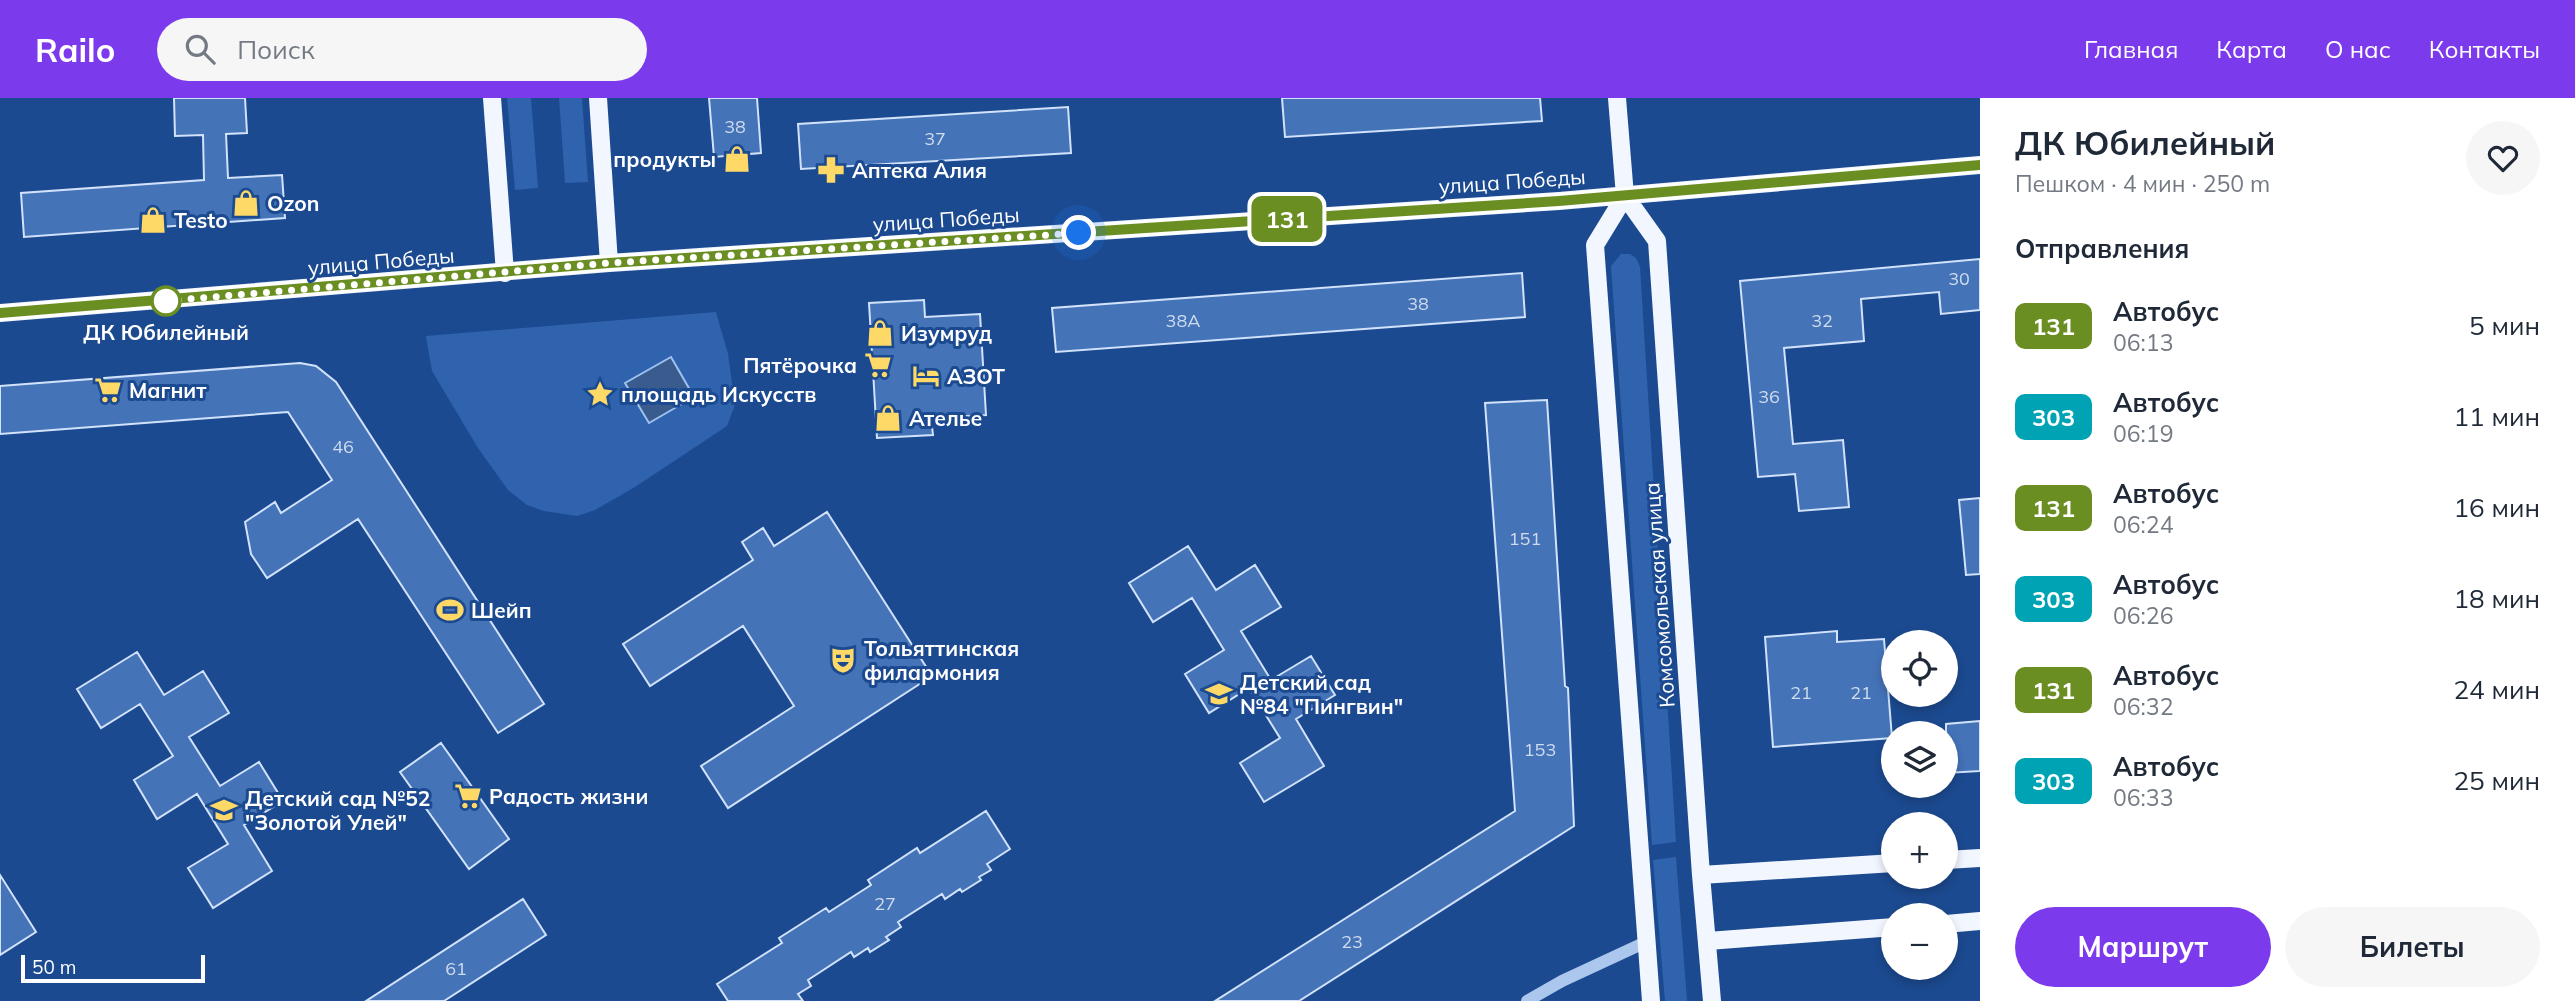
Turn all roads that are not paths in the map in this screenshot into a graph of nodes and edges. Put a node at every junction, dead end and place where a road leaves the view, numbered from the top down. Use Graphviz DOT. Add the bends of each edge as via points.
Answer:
graph roads {
  1 [pos="492,98"];
  2 [pos="598,98"];
  3 [pos="1617,98"];
  4 [pos="1980,165"];
  5 [pos="1625,195"];
  6 [pos="609,263"];
  7 [pos="505,273"];
  8 [pos="0,313"];
  9 [pos="1980,858"];
  10 [pos="1958,859"];
  11 [pos="1881,864"];
  12 [pos="1701,875"];
  13 [pos="1980,921"];
  14 [pos="1958,923"];
  15 [pos="1881,929"];
  16 [pos="1707,940"];
  17 [pos="1646,942"];
  18 [pos="1527,1001"];
  19 [pos="1651,1001"];
  20 [pos="1712,1001"];
  1 -- 7 [label="main road"];
  2 -- 6 [label="main road"];
  3 -- 5 [label="main road"];
  4 -- 5 [label="main road, улица Победы"];
  5 -- 6 [label="main road, улица Победы"];
  5 -- 12 [label="main road, Комсомольская улица" via="1657,241"];
  5 -- 17 [label="main road, Комсомольская улица" via="1595,245"];
  6 -- 7 [label="main road, улица Победы"];
  7 -- 8 [label="main road, улица Победы"];
  9 -- 10 [label="main road"];
  11 -- 12 [label="main road"];
  12 -- 16 [label="main road, Комсомольская улица"];
  13 -- 14 [label="main road"];
  15 -- 16 [label="main road"];
  16 -- 20 [label="main road, Комсомольская улица"];
  17 -- 18 [label="street"];
  17 -- 19 [label="main road, Комсомольская улица"];
}
